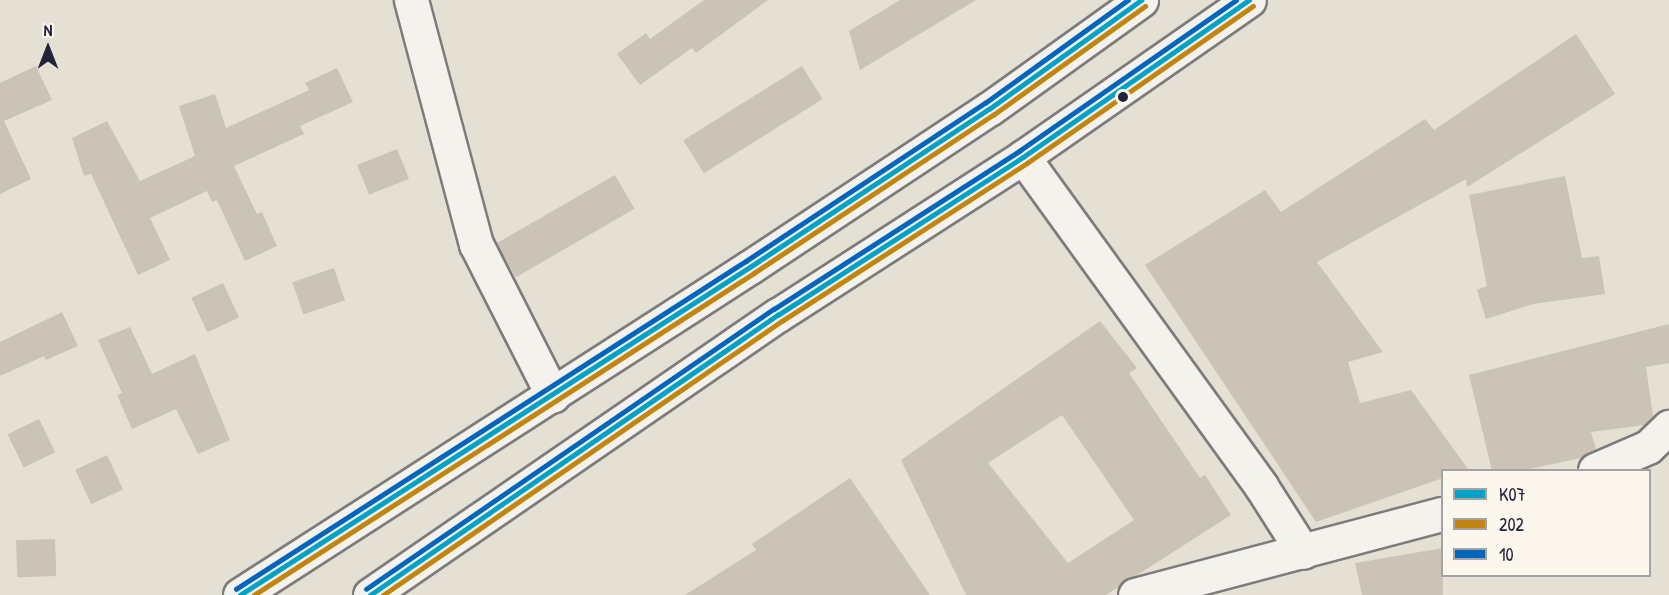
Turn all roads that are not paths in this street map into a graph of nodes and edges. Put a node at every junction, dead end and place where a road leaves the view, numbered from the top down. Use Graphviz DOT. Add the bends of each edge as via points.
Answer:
graph roads {
  1 [pos="411,0"];
  2 [pos="1141,0"];
  3 [pos="1249,0"];
  4 [pos="1023,156"];
  5 [pos="553,396"];
  6 [pos="1669,427"];
  7 [pos="1599,469"];
  8 [pos="1441,515"];
  9 [pos="1303,552"];
  10 [pos="1192,588"];
  11 [pos="240,595"];
  12 [pos="370,595"];
  13 [pos="1135,595"];
  1 -- 5 [label="main road" via="476,244"];
  2 -- 5 [label="main road" via="989,109"];
  3 -- 4 [label="main road"];
  4 -- 9 [label="main road" via="1261,486"];
  4 -- 12 [label="main road" via="778,315"];
  5 -- 11 [label="main road"];
  6 -- 7 [label="main road" via="1648,447"];
  8 -- 9 [label="main road"];
  9 -- 10 [label="main road"];
  10 -- 13 [label="main road"];
}
